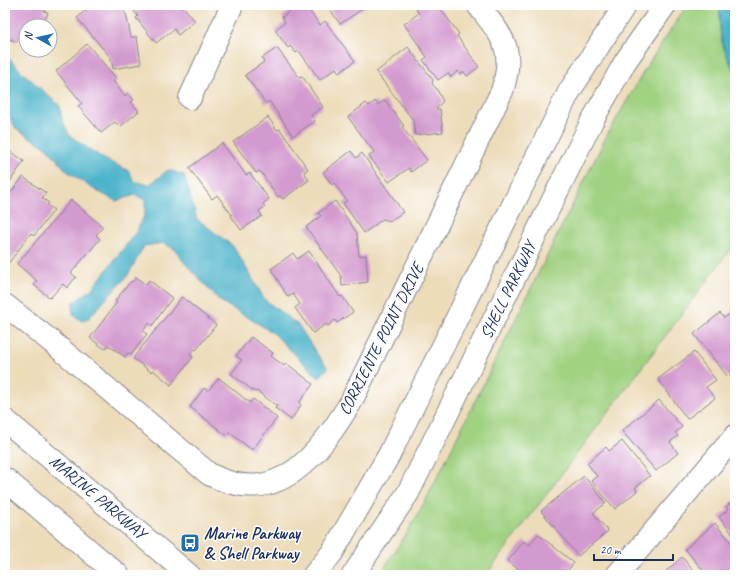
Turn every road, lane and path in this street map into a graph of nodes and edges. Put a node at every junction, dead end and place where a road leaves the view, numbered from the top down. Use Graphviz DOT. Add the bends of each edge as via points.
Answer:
graph roads {
  1 [pos="232,5"];
  2 [pos="478,5"];
  3 [pos="625,5"];
  4 [pos="665,5"];
  5 [pos="190,98"];
  6 [pos="5,305"];
  7 [pos="5,420"];
  8 [pos="735,436"];
  9 [pos="5,479"];
  10 [pos="118,575"];
  11 [pos="189,575"];
  12 [pos="314,575"];
  13 [pos="353,575"];
  14 [pos="617,575"];
  1 -- 5 [label="street"];
  2 -- 6 [label="street, CORRIENTE POINT DRIVE" via="500,35 508,53 507,73 502,91 351,402 313,454 288,476 274,483 252,486 226,482 209,474"];
  3 -- 12 [label="street, SHELL PARKWAY" via="569,92 388,455 332,553"];
  4 -- 13 [label="street, SHELL PARKWAY" via="625,62 592,121 408,493"];
  7 -- 11 [label="street, MARINE PARKWAY"];
  8 -- 14 [label="street"];
  9 -- 10 [label="street"];
}
